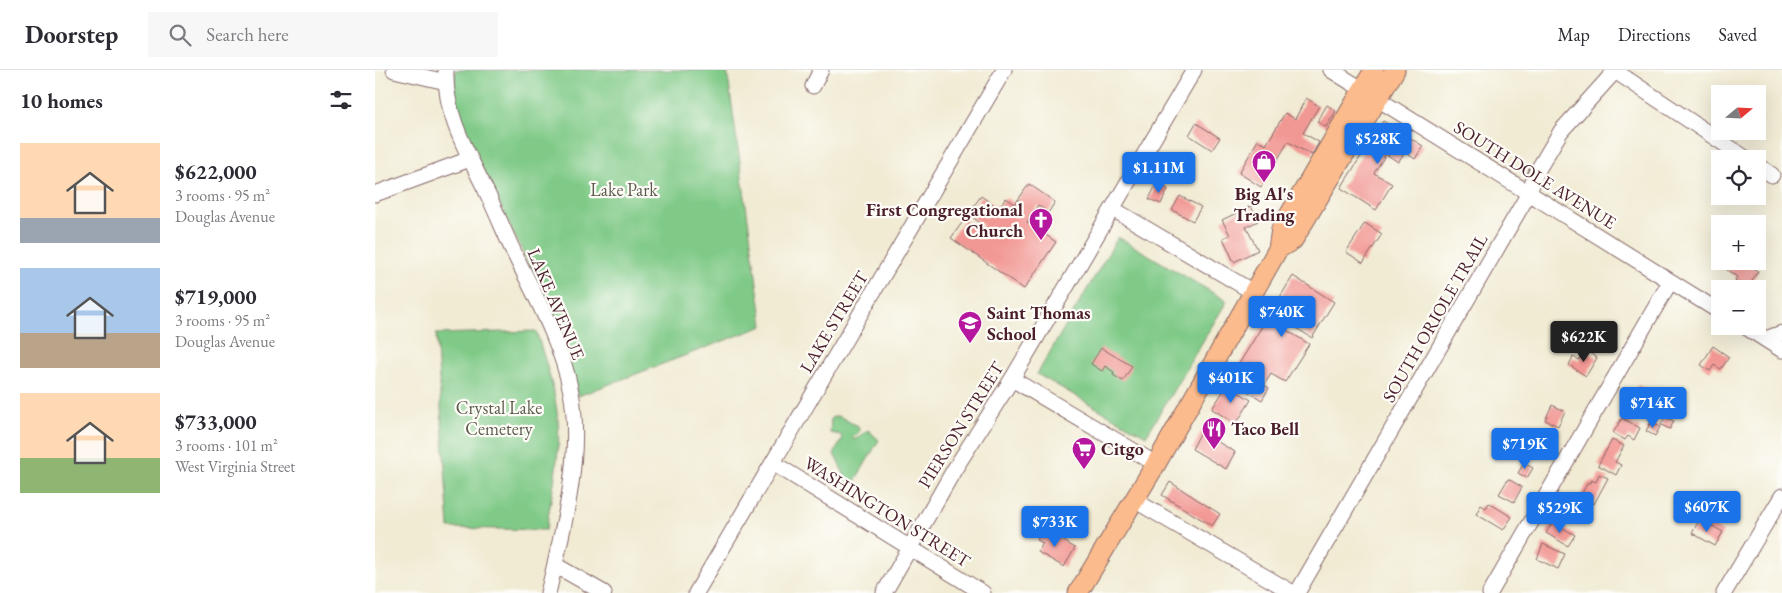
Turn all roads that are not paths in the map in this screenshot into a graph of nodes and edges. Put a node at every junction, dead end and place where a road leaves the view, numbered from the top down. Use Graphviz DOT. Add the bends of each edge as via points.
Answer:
graph roads {
  1 [pos="393,70"];
  2 [pos="821,70"];
  3 [pos="1004,70"];
  4 [pos="1194,70"];
  5 [pos="1331,70"];
  6 [pos="1375,70"];
  7 [pos="1395,70"];
  8 [pos="1616,71"];
  9 [pos="446,76"];
  10 [pos="813,86"];
  11 [pos="1370,95"];
  12 [pos="1734,150"];
  13 [pos="470,159"];
  14 [pos="1766,171"];
  15 [pos="1772,175"];
  16 [pos="1529,193"];
  17 [pos="375,194"];
  18 [pos="1113,209"];
  19 [pos="1670,282"];
  20 [pos="1253,292"];
  21 [pos="1711,307"];
  22 [pos="1782,332"];
  23 [pos="1759,335"];
  24 [pos="1765,339"];
  25 [pos="1782,350"];
  26 [pos="1012,379"];
  27 [pos="773,462"];
  28 [pos="1156,464"];
  29 [pos="1782,496"];
  30 [pos="1134,500"];
  31 [pos="909,548"];
  32 [pos="555,565"];
  33 [pos="547,593"];
  34 [pos="604,593"];
  35 [pos="696,593"];
  36 [pos="884,593"];
  37 [pos="983,593"];
  38 [pos="1078,593"];
  39 [pos="1293,593"];
  40 [pos="1297,593"];
  41 [pos="1490,593"];
  42 [pos="1724,593"];
  1 -- 9 [label="street"];
  2 -- 10 [label="street"];
  3 -- 27 [label="street, LAKE STREET"];
  4 -- 18 [label="street, PIERSON STREET"];
  5 -- 11 [label="street, SOUTH DOLE AVENUE"];
  6 -- 11 [label="main road"];
  7 -- 11 [label="main road"];
  8 -- 12 [label="street"];
  8 -- 16 [label="street, SOUTH ORIOLE TRAIL" via="1561,132 1536,173"];
  9 -- 13 [label="street, LAKE AVENUE" via="449,108"];
  11 -- 16 [label="street, SOUTH DOLE AVENUE"];
  11 -- 20 [label="main road" via="1315,188 1293,240 1278,249"];
  13 -- 17 [label="street"];
  13 -- 32 [label="street, LAKE AVENUE" via="537,299 558,349 571,392 572,463 565,521"];
  14 -- 15 [label="street"];
  16 -- 19 [label="street, SOUTH DOLE AVENUE"];
  16 -- 40 [label="street, SOUTH ORIOLE TRAIL"];
  18 -- 20 [label="street"];
  18 -- 26 [label="street, PIERSON STREET"];
  19 -- 21 [label="street, SOUTH DOLE AVENUE"];
  19 -- 41 [label="street"];
  20 -- 28 [label="main road"];
  22 -- 24 [label="street"];
  23 -- 24 [label="street"];
  24 -- 25 [label="street"];
  26 -- 28 [label="street"];
  26 -- 31 [label="street, PIERSON STREET"];
  27 -- 31 [label="street, WASHINGTON STREET"];
  27 -- 35 [label="street, LAKE STREET"];
  28 -- 30 [label="main road"];
  29 -- 42 [label="street"];
  30 -- 38 [label="main road"];
  30 -- 39 [label="street"];
  31 -- 36 [label="street, PIERSON STREET"];
  31 -- 37 [label="street, WASHINGTON STREET"];
  32 -- 33 [label="street, LAKE AVENUE"];
  32 -- 34 [label="street"];
}
